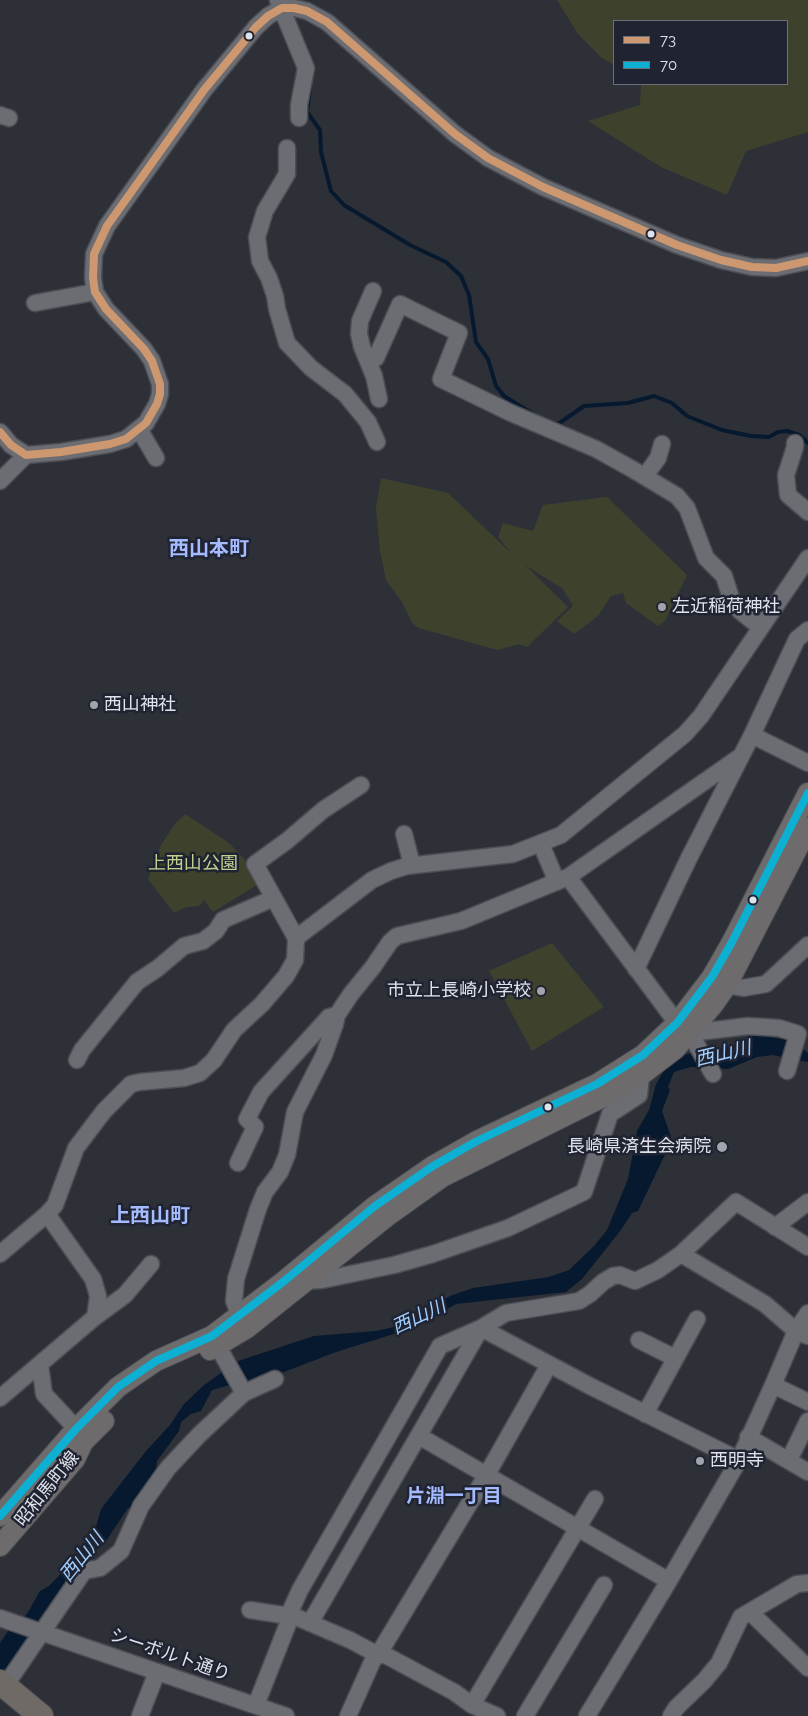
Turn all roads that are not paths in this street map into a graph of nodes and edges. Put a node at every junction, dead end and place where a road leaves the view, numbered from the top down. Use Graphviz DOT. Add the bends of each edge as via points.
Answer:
graph roads {
  1 [pos="280,4"];
  2 [pos="299,118"];
  3 [pos="287,148"];
  4 [pos="808,261"];
  5 [pos="373,291"];
  6 [pos="95,292"];
  7 [pos="35,303"];
  8 [pos="376,358"];
  9 [pos="379,399"];
  10 [pos="139,429"];
  11 [pos="0,432"];
  12 [pos="377,442"];
  13 [pos="794,443"];
  14 [pos="662,444"];
  15 [pos="26,455"];
  16 [pos="156,458"];
  17 [pos="645,476"];
  18 [pos="0,481"];
  19 [pos="808,512"];
  20 [pos="808,560"];
  21 [pos="760,627"];
  22 [pos="808,630"];
  23 [pos="752,735"];
  24 [pos="741,756"];
  25 [pos="808,763"];
  26 [pos="361,786"];
  27 [pos="808,793"];
  28 [pos="808,828"];
  29 [pos="404,834"];
  30 [pos="541,844"];
  31 [pos="412,865"];
  32 [pos="562,879"];
  33 [pos="270,893"];
  34 [pos="209,920"];
  35 [pos="296,938"];
  36 [pos="808,945"];
  37 [pos="636,969"];
  38 [pos="720,981"];
  39 [pos="336,1015"];
  40 [pos="688,1034"];
  41 [pos="77,1060"];
  42 [pos="787,1071"];
  43 [pos="713,1074"];
  44 [pos="641,1075"];
  45 [pos="238,1162"];
  46 [pos="808,1202"];
  47 [pos="47,1214"];
  48 [pos="775,1227"];
  49 [pos="808,1247"];
  50 [pos="0,1254"];
  51 [pos="681,1254"];
  52 [pos="151,1264"];
  53 [pos="306,1281"];
  54 [pos="283,1282"];
  55 [pos="808,1313"];
  56 [pos="240,1315"];
  57 [pos="96,1318"];
  58 [pos="697,1319"];
  59 [pos="481,1328"];
  60 [pos="802,1333"];
  61 [pos="639,1340"];
  62 [pos="219,1348"];
  63 [pos="675,1358"];
  64 [pos="40,1365"];
  65 [pos="549,1365"];
  66 [pos="275,1379"];
  67 [pos="773,1385"];
  68 [pos="244,1391"];
  69 [pos="0,1398"];
  70 [pos="808,1402"];
  71 [pos="645,1414"];
  72 [pos="808,1421"];
  73 [pos="81,1434"];
  74 [pos="418,1436"];
  75 [pos="748,1437"];
  76 [pos="738,1460"];
  77 [pos="789,1460"];
  78 [pos="808,1472"];
  79 [pos="486,1476"];
  80 [pos="595,1499"];
  81 [pos="0,1516"];
  82 [pos="578,1529"];
  83 [pos="0,1546"];
  84 [pos="669,1581"];
  85 [pos="808,1583"];
  86 [pos="604,1585"];
  87 [pos="250,1610"];
  88 [pos="751,1613"];
  89 [pos="291,1616"];
  90 [pos="5,1619"];
  91 [pos="310,1623"];
  92 [pos="41,1633"];
  93 [pos="378,1655"];
  94 [pos="808,1668"];
  95 [pos="157,1672"];
  96 [pos="2,1684"];
  97 [pos="256,1705"];
  98 [pos="472,1705"];
  99 [pos="279,1715"];
  100 [pos="41,1716"];
  101 [pos="140,1716"];
  102 [pos="348,1716"];
  103 [pos="497,1716"];
  104 [pos="526,1716"];
  105 [pos="587,1716"];
  106 [pos="671,1716"];
  1 -- 2 [label="street" via="306,68"];
  1 -- 4 [label="street" via="327,22 455,134 488,158 544,187 677,245 721,260 776,268"];
  1 -- 6 [label="street" via="230,56 107,226 94,254"];
  3 -- 12 [label="street" via="287,174 265,210 256,237 260,261 275,296 287,343 311,368 345,394 368,422"];
  5 -- 9 [label="street" via="360,321 359,334"];
  6 -- 7 [label="street"];
  6 -- 10 [label="street" via="152,360 160,384 157,404"];
  8 -- 17 [label="street" via="400,304 459,333 442,379"];
  10 -- 15 [label="street" via="126,439 110,444"];
  10 -- 16 [label="street"];
  11 -- 15 [label="street"];
  13 -- 19 [label="street" via="786,475 788,495"];
  14 -- 17 [label="street" via="658,458"];
  15 -- 18 [label="street"];
  17 -- 21 [label="street" via="677,496 687,508 706,558 724,576 739,610"];
  20 -- 21 [label="street"];
  21 -- 30 [label="street" via="685,734 560,835"];
  22 -- 23 [label="street" via="797,639"];
  23 -- 24 [label="street"];
  23 -- 25 [label="street"];
  24 -- 32 [label="street"];
  24 -- 37 [label="street"];
  26 -- 33 [label="street" via="324,810 255,864"];
  27 -- 38 [label="main road, 昭和馬町線" via="732,942"];
  28 -- 38 [label="main road, 昭和馬町線" via="746,949"];
  29 -- 31 [label="street"];
  30 -- 31 [label="street" via="513,854"];
  30 -- 32 [label="street"];
  31 -- 35 [label="street" via="372,880"];
  32 -- 37 [label="street"];
  32 -- 39 [label="street" via="461,921 397,936"];
  33 -- 34 [label="street"];
  33 -- 35 [label="street"];
  33 -- 41 [label="street" via="223,920 216,931 203,941 184,946 137,982"];
  35 -- 47 [label="street" via="295,960 286,976 234,1030 214,1060 200,1073 131,1084 104,1111 76,1148 55,1205"];
  36 -- 38 [label="street" via="766,984 743,988"];
  37 -- 40 [label="street"];
  38 -- 40 [label="main road, 昭和馬町線"];
  39 -- 45 [label="street" via="328,1017 261,1092 247,1119 255,1128"];
  39 -- 56 [label="street" via="324,1055 295,1112 287,1155 253,1222 236,1279 234,1301"];
  40 -- 42 [label="street" via="748,1026 779,1028 798,1034"];
  40 -- 43 [label="street"];
  40 -- 44 [label="main road, 昭和馬町線" via="675,1049"];
  40 -- 54 [label="main road, 昭和馬町線" via="643,1055 597,1084 477,1141 433,1166 375,1206"];
  44 -- 53 [label="main road, 昭和馬町線" via="442,1177"];
  44 -- 53 [label="street" via="639,1095 610,1114 584,1192 508,1228 433,1254 394,1265"];
  46 -- 48 [label="street"];
  47 -- 50 [label="street"];
  47 -- 57 [label="street" via="93,1279 98,1296"];
  48 -- 49 [label="street"];
  48 -- 51 [label="street" via="736,1202"];
  51 -- 59 [label="street" via="635,1281 620,1275 613,1276 578,1301 506,1313"];
  51 -- 60 [label="street" via="765,1304"];
  52 -- 57 [label="street" via="125,1295"];
  53 -- 54 [label="street"];
  53 -- 62 [label="main road, 昭和馬町線"];
  54 -- 56 [label="main road, 昭和馬町線"];
  55 -- 60 [label="street"];
  56 -- 62 [label="main road, 昭和馬町線"];
  57 -- 64 [label="street"];
  58 -- 63 [label="street"];
  59 -- 65 [label="street"];
  59 -- 74 [label="street"];
  59 -- 89 [label="street" via="440,1346 300,1590"];
  60 -- 67 [label="street"];
  61 -- 63 [label="street"];
  62 -- 68 [label="street"];
  62 -- 73 [label="main road, 昭和馬町線" via="156,1361 118,1387"];
  63 -- 71 [label="street"];
  64 -- 69 [label="street"];
  64 -- 73 [label="street" via="44,1394"];
  65 -- 71 [label="street"];
  65 -- 79 [label="street"];
  66 -- 68 [label="street"];
  67 -- 70 [label="street"];
  67 -- 75 [label="street"];
  68 -- 92 [label="street" via="168,1468 141,1506 120,1551 100,1568 84,1571"];
  71 -- 76 [label="street"];
  72 -- 77 [label="street"];
  73 -- 81 [label="main road, 昭和馬町線"];
  73 -- 83 [label="main road, 昭和馬町線" via="75,1459"];
  74 -- 79 [label="street"];
  74 -- 91 [label="street"];
  75 -- 76 [label="street"];
  75 -- 77 [label="street"];
  76 -- 84 [label="street"];
  77 -- 78 [label="street"];
  79 -- 82 [label="street"];
  79 -- 93 [label="street"];
  80 -- 82 [label="street"];
  82 -- 84 [label="street"];
  82 -- 98 [label="street"];
  84 -- 105 [label="street"];
  85 -- 88 [label="street" via="797,1584"];
  86 -- 104 [label="street"];
  87 -- 89 [label="street"];
  88 -- 94 [label="street"];
  88 -- 106 [label="street" via="741,1617 719,1662"];
  89 -- 91 [label="street"];
  89 -- 97 [label="street"];
  90 -- 92 [label="street, シーボルト通り"];
  91 -- 93 [label="street"];
  92 -- 95 [label="street, シーボルト通り"];
  92 -- 96 [label="street"];
  93 -- 98 [label="street" via="387,1656"];
  93 -- 102 [label="street"];
  95 -- 97 [label="street, シーボルト通り"];
  95 -- 101 [label="street"];
  96 -- 100 [label="highway"];
  97 -- 99 [label="street, シーボルト通り"];
  98 -- 103 [label="street"];
}
